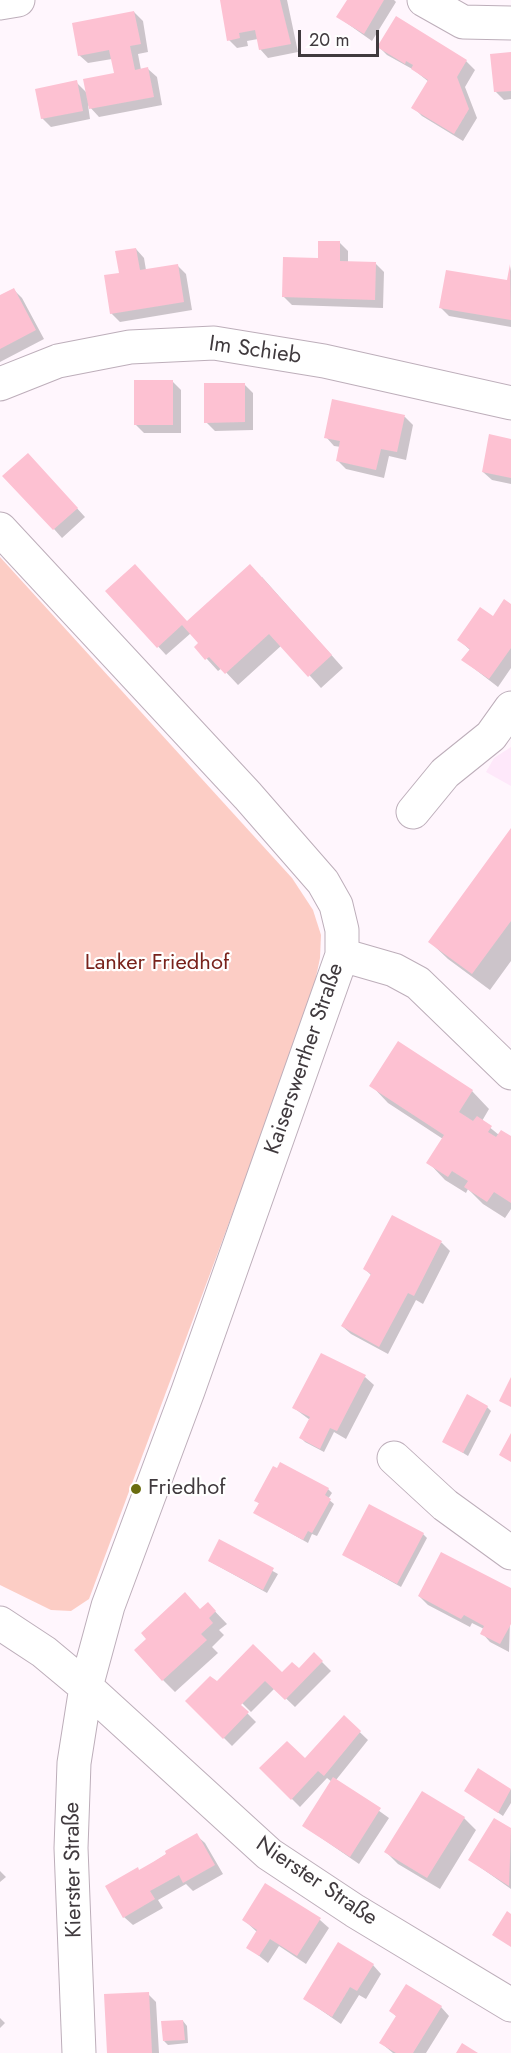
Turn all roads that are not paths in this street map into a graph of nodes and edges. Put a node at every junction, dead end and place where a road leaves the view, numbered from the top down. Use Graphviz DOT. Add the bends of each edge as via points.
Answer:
graph roads {
  1 [pos="18,0"];
  2 [pos="424,0"];
  3 [pos="0,3"];
  4 [pos="511,23"];
  5 [pos="0,384"];
  6 [pos="511,403"];
  7 [pos="0,529"];
  8 [pos="511,708"];
  9 [pos="413,812"];
  10 [pos="342,955"];
  11 [pos="511,1073"];
  12 [pos="394,1458"];
  13 [pos="511,1553"];
  14 [pos="0,1623"];
  15 [pos="86,1687"];
  16 [pos="511,2005"];
  17 [pos="79,2053"];
  1 -- 3 [label="street"];
  2 -- 4 [label="street" via="463,22"];
  5 -- 6 [label="street, Im Schieb" via="58,361 130,347 214,343 324,361"];
  7 -- 10 [label="street, Kaiserswerther Straße" via="323,882 336,905"];
  8 -- 9 [label="street" via="491,736 445,773"];
  10 -- 11 [label="street" via="394,970 418,983"];
  10 -- 15 [label="street, Kaiserswerther Straße" via="108,1606"];
  12 -- 13 [label="street" via="444,1505"];
  14 -- 15 [label="street, Nierster Straße" via="44,1652"];
  15 -- 16 [label="street, Nierster Straße" via="269,1854"];
  15 -- 17 [label="street, Kierster Straße" via="74,1763 71,1848"];
}
